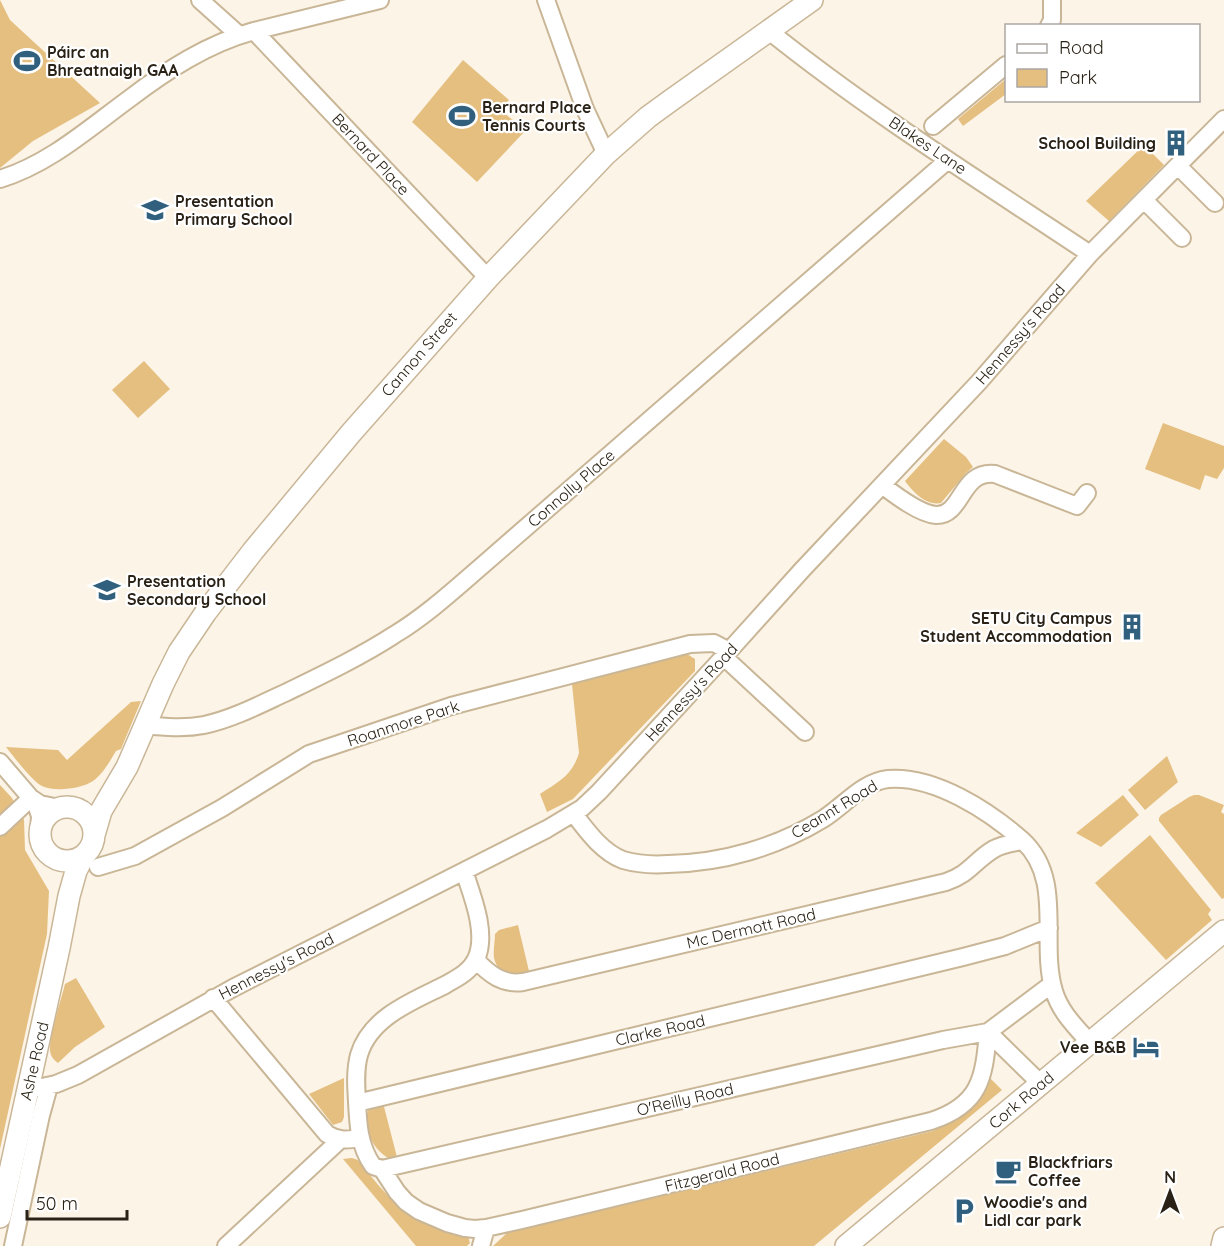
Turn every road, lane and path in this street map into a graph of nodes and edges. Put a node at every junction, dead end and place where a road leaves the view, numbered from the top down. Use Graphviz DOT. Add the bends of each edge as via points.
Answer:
graph roads {
  1 [pos="200,0"];
  2 [pos="380,0"];
  3 [pos="546,0"];
  4 [pos="812,0"];
  5 [pos="1052,0"];
  6 [pos="1050,24"];
  7 [pos="769,31"];
  8 [pos="246,33"];
  9 [pos="1005,66"];
  10 [pos="1224,119"];
  11 [pos="933,126"];
  12 [pos="606,154"];
  13 [pos="948,160"];
  14 [pos="1178,166"];
  15 [pos="0,179"];
  16 [pos="1144,200"];
  17 [pos="1215,203"];
  18 [pos="1182,238"];
  19 [pos="1089,254"];
  20 [pos="488,278"];
  21 [pos="882,485"];
  22 [pos="1087,493"];
  23 [pos="727,654"];
  24 [pos="144,725"];
  25 [pos="805,732"];
  26 [pos="0,762"];
  27 [pos="116,786"];
  28 [pos="31,798"];
  29 [pos="64,808"];
  30 [pos="574,814"];
  31 [pos="0,827"];
  32 [pos="39,832"];
  33 [pos="94,835"];
  34 [pos="1022,841"];
  35 [pos="49,855"];
  36 [pos="91,861"];
  37 [pos="464,871"];
  38 [pos="67,905"];
  39 [pos="1049,928"];
  40 [pos="1224,931"];
  41 [pos="476,960"];
  42 [pos="1052,984"];
  43 [pos="213,998"];
  44 [pos="988,1032"];
  45 [pos="1090,1043"];
  46 [pos="1041,1084"];
  47 [pos="49,1086"];
  48 [pos="28,1090"];
  49 [pos="357,1103"];
  50 [pos="360,1138"];
  51 [pos="340,1140"];
  52 [pos="382,1169"];
  53 [pos="0,1217"];
  54 [pos="486,1228"];
  55 [pos="1224,1238"];
  56 [pos="13,1246"];
  57 [pos="226,1246"];
  58 [pos="481,1246"];
  59 [pos="846,1246"];
  60 [pos="1222,1246"];
  1 -- 8 [label="street, Bernard Place"];
  2 -- 8 [label="street"];
  3 -- 12 [label="street" via="585,109"];
  4 -- 7 [label="main road, Cannon Street"];
  5 -- 6 [label="street"];
  7 -- 12 [label="main road, Cannon Street" via="648,117"];
  7 -- 13 [label="street, Blakes Lane"];
  8 -- 15 [label="street" via="185,60 57,152"];
  8 -- 20 [label="street, Bernard Place"];
  9 -- 11 [label="street"];
  10 -- 14 [label="street, Hennessy's Road"];
  12 -- 20 [label="main road, Cannon Street"];
  13 -- 19 [label="street, Blakes Lane"];
  13 -- 24 [label="street, Connolly Place" via="452,592 408,626 337,666 230,717 193,727"];
  14 -- 16 [label="street, Hennessy's Road"];
  14 -- 17 [label="street"];
  16 -- 18 [label="street"];
  16 -- 19 [label="street, Hennessy's Road"];
  19 -- 21 [label="street, Hennessy's Road" via="979,382"];
  20 -- 24 [label="main road, Cannon Street" via="311,480 194,628"];
  21 -- 22 [label="street" via="918,509 940,515 948,512 972,480 987,473 1077,506"];
  21 -- 23 [label="street, Hennessy's Road"];
  23 -- 25 [label="street"];
  23 -- 30 [label="street, Hennessy's Road"];
  23 -- 36 [label="street, Roanmore Park" via="714,643 690,644 451,706 309,754 135,856"];
  24 -- 27 [label="main road, Cannon Street"];
  26 -- 28 [label="street"];
  27 -- 29 [label="main road, Cannon Street" via="95,801"];
  27 -- 33 [label="main road, Cannon Street" via="101,811"];
  28 -- 29 [label="street" via="40,804"];
  28 -- 31 [label="street"];
  28 -- 32 [label="street" via="39,813"];
  29 -- 32 [label="main road" via="49,813"];
  29 -- 33 [label="main road" via="81,811 92,824"];
  30 -- 34 [label="street, Ceannt Road" via="601,845 623,859 661,864 697,862 779,841 823,819 868,785 897,779 926,784 960,797"];
  30 -- 37 [label="street, Hennessy's Road"];
  32 -- 35 [label="main road" via="40,843"];
  33 -- 36 [label="main road"];
  34 -- 39 [label="street, Ceannt Road" via="1043,872"];
  34 -- 41 [label="street, Mc Dermott Road" via="994,850 964,874 946,882 523,982 501,980"];
  35 -- 36 [label="main road" via="59,861"];
  35 -- 38 [label="main road, Ashe Road" via="63,873"];
  36 -- 38 [label="main road, Ashe Road" via="74,879"];
  37 -- 41 [label="street" via="478,922 480,945"];
  37 -- 43 [label="street, Hennessy's Road"];
  38 -- 48 [label="main road, Ashe Road"];
  39 -- 42 [label="street, Ceannt Road"];
  39 -- 49 [label="street, Clarke Road" via="963,957"];
  40 -- 45 [label="main road, Cork Road"];
  41 -- 49 [label="street, Fitzgerald Road" via="466,972 405,1005 370,1034 358,1062"];
  42 -- 44 [label="street"];
  42 -- 45 [label="street, Ceannt Road" via="1063,1010"];
  43 -- 47 [label="street, Hennessy's Road" via="87,1071"];
  43 -- 51 [label="street" via="324,1130"];
  44 -- 46 [label="street"];
  44 -- 52 [label="street, O'Reilly Road"];
  44 -- 54 [label="street, Fitzgerald Road" via="978,1086 962,1107 942,1118"];
  45 -- 46 [label="main road, Cork Road"];
  46 -- 59 [label="main road, Cork Road"];
  47 -- 48 [label="street, Hennessy's Road"];
  47 -- 56 [label="street"];
  48 -- 53 [label="main road, Ashe Road"];
  49 -- 50 [label="street, Fitzgerald Road"];
  50 -- 51 [label="street"];
  50 -- 52 [label="street, Fitzgerald Road" via="373,1166"];
  51 -- 57 [label="street"];
  52 -- 54 [label="street, Fitzgerald Road" via="402,1198 419,1211 453,1225"];
  54 -- 58 [label="street"];
  55 -- 60 [label="main road"];
}
